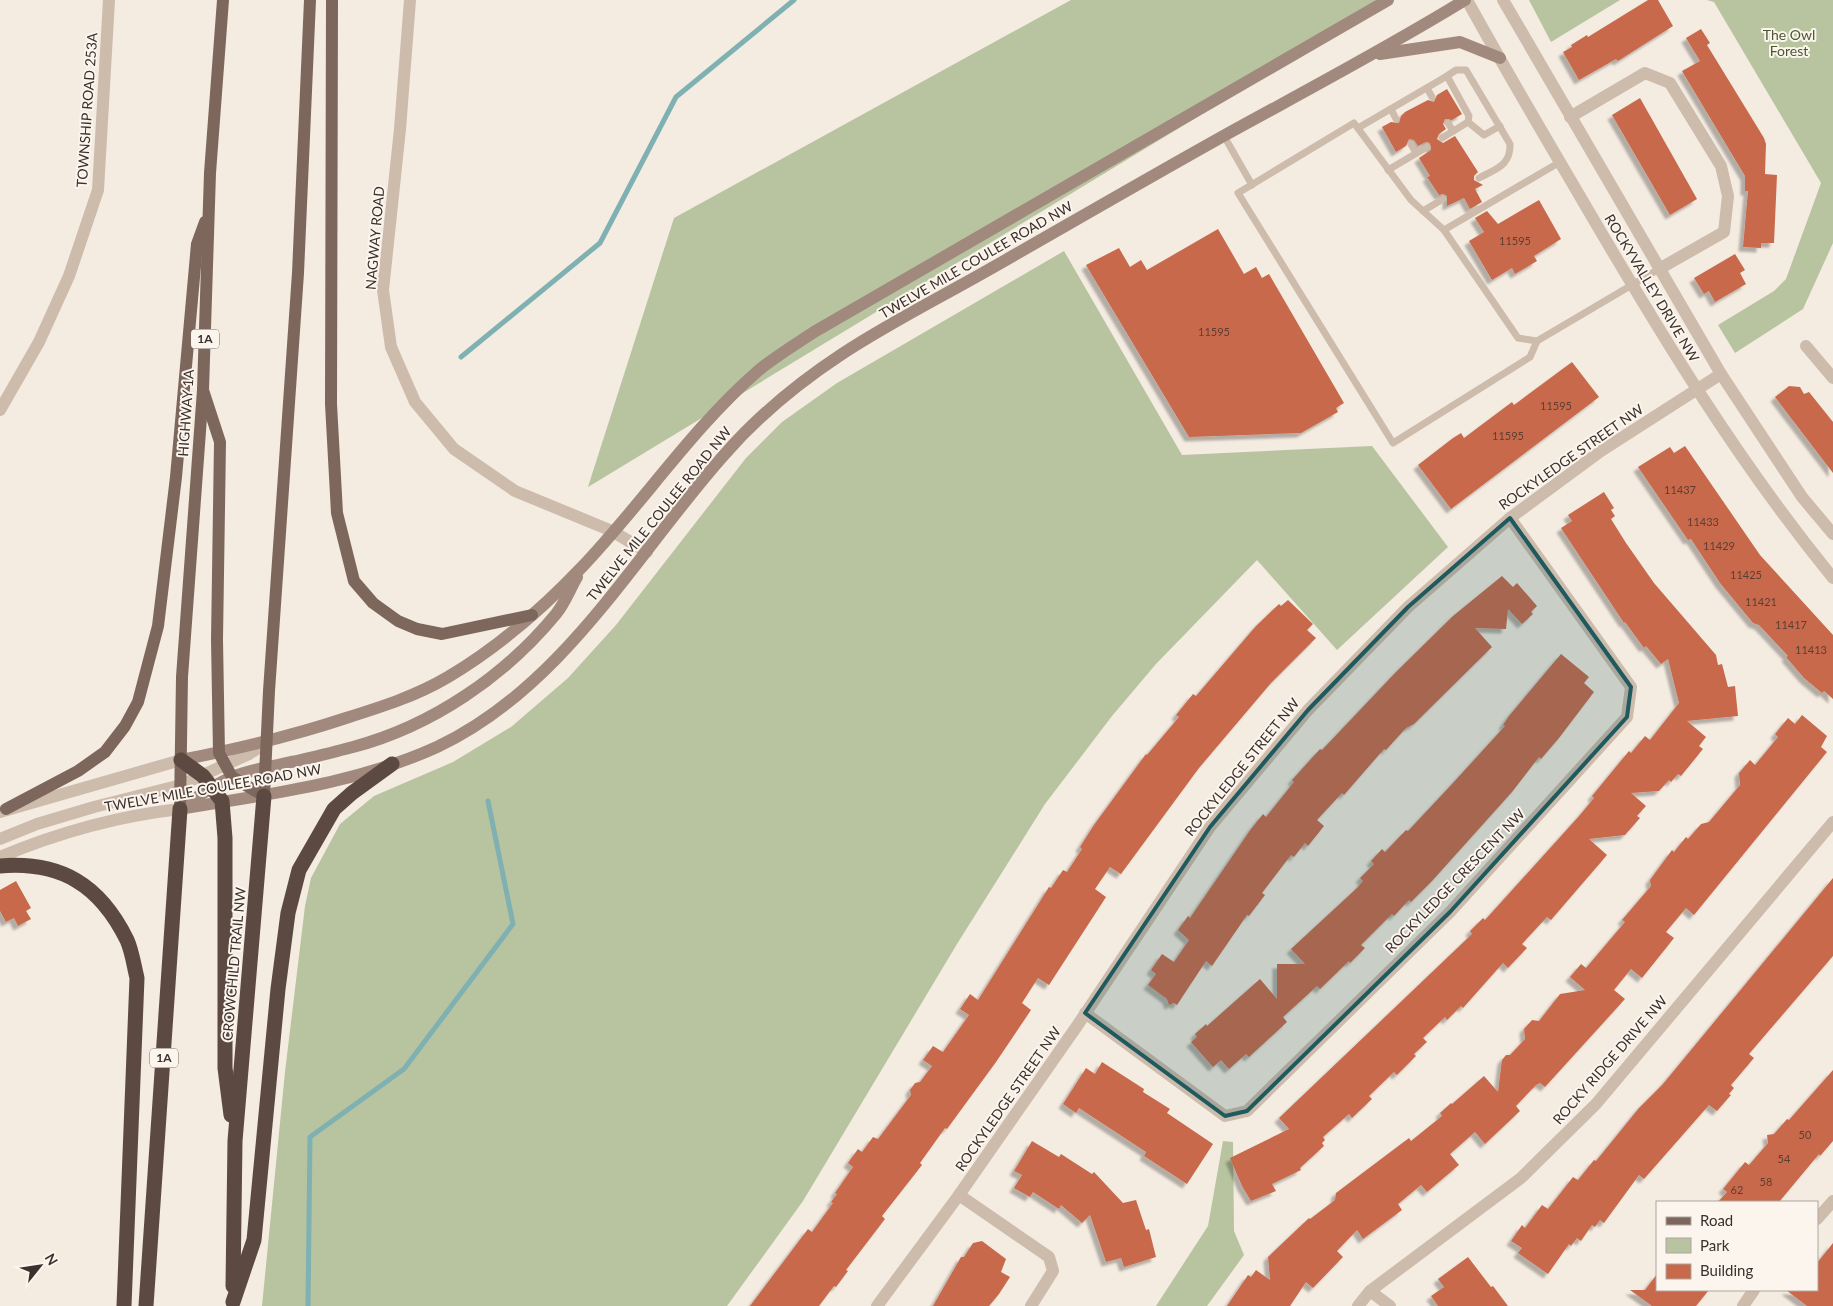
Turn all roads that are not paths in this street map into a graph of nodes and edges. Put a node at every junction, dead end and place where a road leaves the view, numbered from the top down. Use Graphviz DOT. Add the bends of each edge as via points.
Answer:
graph roads {
  1 [pos="109,0"];
  2 [pos="223,0"];
  3 [pos="310,0"];
  4 [pos="332,0"];
  5 [pos="410,0"];
  6 [pos="1388,0"];
  7 [pos="1466,0"];
  8 [pos="1503,0"];
  9 [pos="1371,56"];
  10 [pos="1500,58"];
  11 [pos="1447,76"];
  12 [pos="1427,88"];
  13 [pos="1432,97"];
  14 [pos="1391,109"];
  15 [pos="1570,117"];
  16 [pos="1396,119"];
  17 [pos="1448,122"];
  18 [pos="1468,122"];
  19 [pos="1500,126"];
  20 [pos="1358,128"];
  21 [pos="1453,131"];
  22 [pos="1224,136"];
  23 [pos="1442,138"];
  24 [pos="1411,144"];
  25 [pos="1427,147"];
  26 [pos="1416,153"];
  27 [pos="1560,162"];
  28 [pos="1388,170"];
  29 [pos="1479,178"];
  30 [pos="1252,185"];
  31 [pos="1443,199"];
  32 [pos="209,210"];
  33 [pos="1423,211"];
  34 [pos="1444,230"];
  35 [pos="1659,269"];
  36 [pos="1632,285"];
  37 [pos="1537,341"];
  38 [pos="1806,346"];
  39 [pos="1721,374"];
  40 [pos="1833,378"];
  41 [pos="203,390"];
  42 [pos="1696,391"];
  43 [pos="0,410"];
  44 [pos="1510,518"];
  45 [pos="612,531"];
  46 [pos="1833,534"];
  47 [pos="647,552"];
  48 [pos="582,566"];
  49 [pos="1833,578"];
  50 [pos="532,615"];
  51 [pos="266,743"];
  52 [pos="219,753"];
  53 [pos="181,760"];
  54 [pos="392,764"];
  55 [pos="265,766"];
  56 [pos="229,771"];
  57 [pos="208,781"];
  58 [pos="181,785"];
  59 [pos="264,796"];
  60 [pos="222,802"];
  61 [pos="180,809"];
  62 [pos="3,810"];
  63 [pos="1833,822"];
  64 [pos="0,839"];
  65 [pos="0,858"];
  66 [pos="0,866"];
  67 [pos="1085,1013"];
  68 [pos="235,1141"];
  69 [pos="959,1195"];
  70 [pos="1833,1201"];
  71 [pos="1818,1218"];
  72 [pos="1370,1291"];
  73 [pos="1753,1291"];
  74 [pos="233,1304"];
  75 [pos="124,1306"];
  76 [pos="146,1306"];
  77 [pos="877,1306"];
  78 [pos="1030,1306"];
  79 [pos="1358,1306"];
  80 [pos="1390,1306"];
  81 [pos="1743,1306"];
  1 -- 43 [label="street, TOWNSHIP ROAD 253A" via="98,190 69,276 39,342"];
  2 -- 32 [label="main road, HIGHWAY 1A / 1A"];
  3 -- 51 [label="main road, CROWCHILD TRAIL NW" via="298,273"];
  4 -- 50 [label="main road" via="331,404 337,514 354,581 373,603 398,621 442,634"];
  5 -- 45 [label="street, NAGWAY ROAD" via="383,290 391,347 415,402 454,449 515,491"];
  6 -- 45 [label="main road, TWELVE MILE COULEE ROAD NW" via="806,337 760,369 706,422"];
  7 -- 9 [label="main road, TWELVE MILE COULEE ROAD NW"];
  7 -- 10 [label="street, ROCKYVALLEY DRIVE NW"];
  8 -- 15 [label="street, ROCKYVALLEY DRIVE NW"];
  9 -- 10 [label="main road" via="1460,42"];
  9 -- 22 [label="main road, TWELVE MILE COULEE ROAD NW"];
  10 -- 27 [label="street, ROCKYVALLEY DRIVE NW"];
  11 -- 12 [label="lane"];
  11 -- 18 [label="lane" via="1469,116"];
  11 -- 19 [label="lane" via="1456,70 1466,70"];
  12 -- 13 [label="lane"];
  12 -- 14 [label="lane"];
  14 -- 16 [label="lane"];
  14 -- 20 [label="lane"];
  15 -- 35 [label="street, ROCKYVALLEY DRIVE NW"];
  15 -- 35 [label="street" via="1645,73 1670,83 1721,166 1728,196 1724,232"];
  17 -- 21 [label="lane"];
  18 -- 19 [label="lane" via="1484,135"];
  18 -- 21 [label="lane"];
  19 -- 29 [label="lane" via="1510,144 1511,155 1504,164"];
  20 -- 28 [label="lane"];
  20 -- 30 [label="lane" via="1354,123"];
  21 -- 23 [label="lane"];
  22 -- 30 [label="lane"];
  22 -- 47 [label="main road, TWELVE MILE COULEE ROAD NW" via="843,353 770,406 722,456"];
  24 -- 26 [label="lane"];
  25 -- 26 [label="lane"];
  26 -- 28 [label="lane"];
  27 -- 34 [label="lane"];
  27 -- 36 [label="street, ROCKYVALLEY DRIVE NW"];
  28 -- 33 [label="lane"];
  30 -- 37 [label="lane" via="1238,193 1393,443 1530,357"];
  31 -- 33 [label="lane"];
  32 -- 41 [label="main road, HIGHWAY 1A / 1A"];
  32 -- 62 [label="main road" via="197,244 176,477 158,626 138,702 105,752 78,771"];
  33 -- 34 [label="lane"];
  34 -- 37 [label="lane" via="1518,338"];
  35 -- 36 [label="lane"];
  35 -- 39 [label="street, ROCKYVALLEY DRIVE NW"];
  36 -- 37 [label="lane"];
  36 -- 42 [label="street, ROCKYVALLEY DRIVE NW"];
  38 -- 40 [label="street"];
  39 -- 42 [label="street, ROCKYLEDGE STREET NW"];
  39 -- 46 [label="street, ROCKYVALLEY DRIVE NW" via="1802,496"];
  41 -- 52 [label="main road" via="220,442"];
  41 -- 53 [label="main road, HIGHWAY 1A / 1A" via="182,677"];
  42 -- 44 [label="street, ROCKYLEDGE STREET NW" via="1601,451"];
  42 -- 49 [label="street, ROCKYVALLEY DRIVE NW" via="1783,516"];
  44 -- 67 [label="street, ROCKYLEDGE STREET NW" via="1408,607 1308,710 1210,826"];
  44 -- 67 [label="street, ROCKYLEDGE CRESCENT NW" via="1632,687 1627,717 1450,912 1247,1111 1225,1116"];
  45 -- 47 [label="street, NAGWAY ROAD"];
  45 -- 48 [label="main road, TWELVE MILE COULEE ROAD NW"];
  47 -- 54 [label="main road, TWELVE MILE COULEE ROAD NW" via="605,604 532,682 483,720 438,746"];
  48 -- 50 [label="main road, TWELVE MILE COULEE ROAD NW"];
  48 -- 55 [label="main road" via="557,613 511,660 446,708 356,746"];
  50 -- 51 [label="main road, TWELVE MILE COULEE ROAD NW" via="448,677 397,702"];
  51 -- 52 [label="main road, TWELVE MILE COULEE ROAD NW"];
  51 -- 55 [label="main road, CROWCHILD TRAIL NW"];
  51 -- 56 [label="street"];
  52 -- 53 [label="main road, TWELVE MILE COULEE ROAD NW"];
  52 -- 56 [label="main road"];
  53 -- 57 [label="highway"];
  53 -- 58 [label="main road, 1A"];
  53 -- 62 [label="street, TWELVE MILE COULEE ROAD NW"];
  54 -- 59 [label="main road, TWELVE MILE COULEE ROAD NW" via="333,782"];
  54 -- 74 [label="highway" via="334,809 299,870 288,913 278,990 254,1240"];
  55 -- 56 [label="main road"];
  55 -- 59 [label="main road, CROWCHILD TRAIL NW"];
  56 -- 57 [label="main road"];
  56 -- 59 [label="main road"];
  57 -- 58 [label="street"];
  57 -- 60 [label="highway"];
  57 -- 61 [label="main road"];
  58 -- 61 [label="main road, 1A"];
  58 -- 64 [label="street" via="37,824"];
  59 -- 60 [label="main road, TWELVE MILE COULEE ROAD NW"];
  59 -- 68 [label="highway, CROWCHILD TRAIL NW"];
  60 -- 61 [label="main road, TWELVE MILE COULEE ROAD NW"];
  60 -- 68 [label="highway" via="225,838 225,1068"];
  61 -- 65 [label="street, TWELVE MILE COULEE ROAD NW" via="147,813 69,832"];
  61 -- 76 [label="highway, 1A"];
  63 -- 72 [label="street, ROCKY RIDGE DRIVE NW" via="1596,1104 1521,1178"];
  66 -- 75 [label="highway" via="49,868 76,879 91,890 110,912 128,942 136,978"];
  67 -- 69 [label="street, ROCKYLEDGE STREET NW"];
  68 -- 74 [label="highway, CROWCHILD TRAIL NW"];
  69 -- 77 [label="street, ROCKYLEDGE STREET NW"];
  69 -- 78 [label="street" via="1049,1257 1053,1271"];
  70 -- 71 [label="street"];
  72 -- 79 [label="street, ROCKY RIDGE DRIVE NW"];
  72 -- 80 [label="street"];
  73 -- 81 [label="street"];
}
